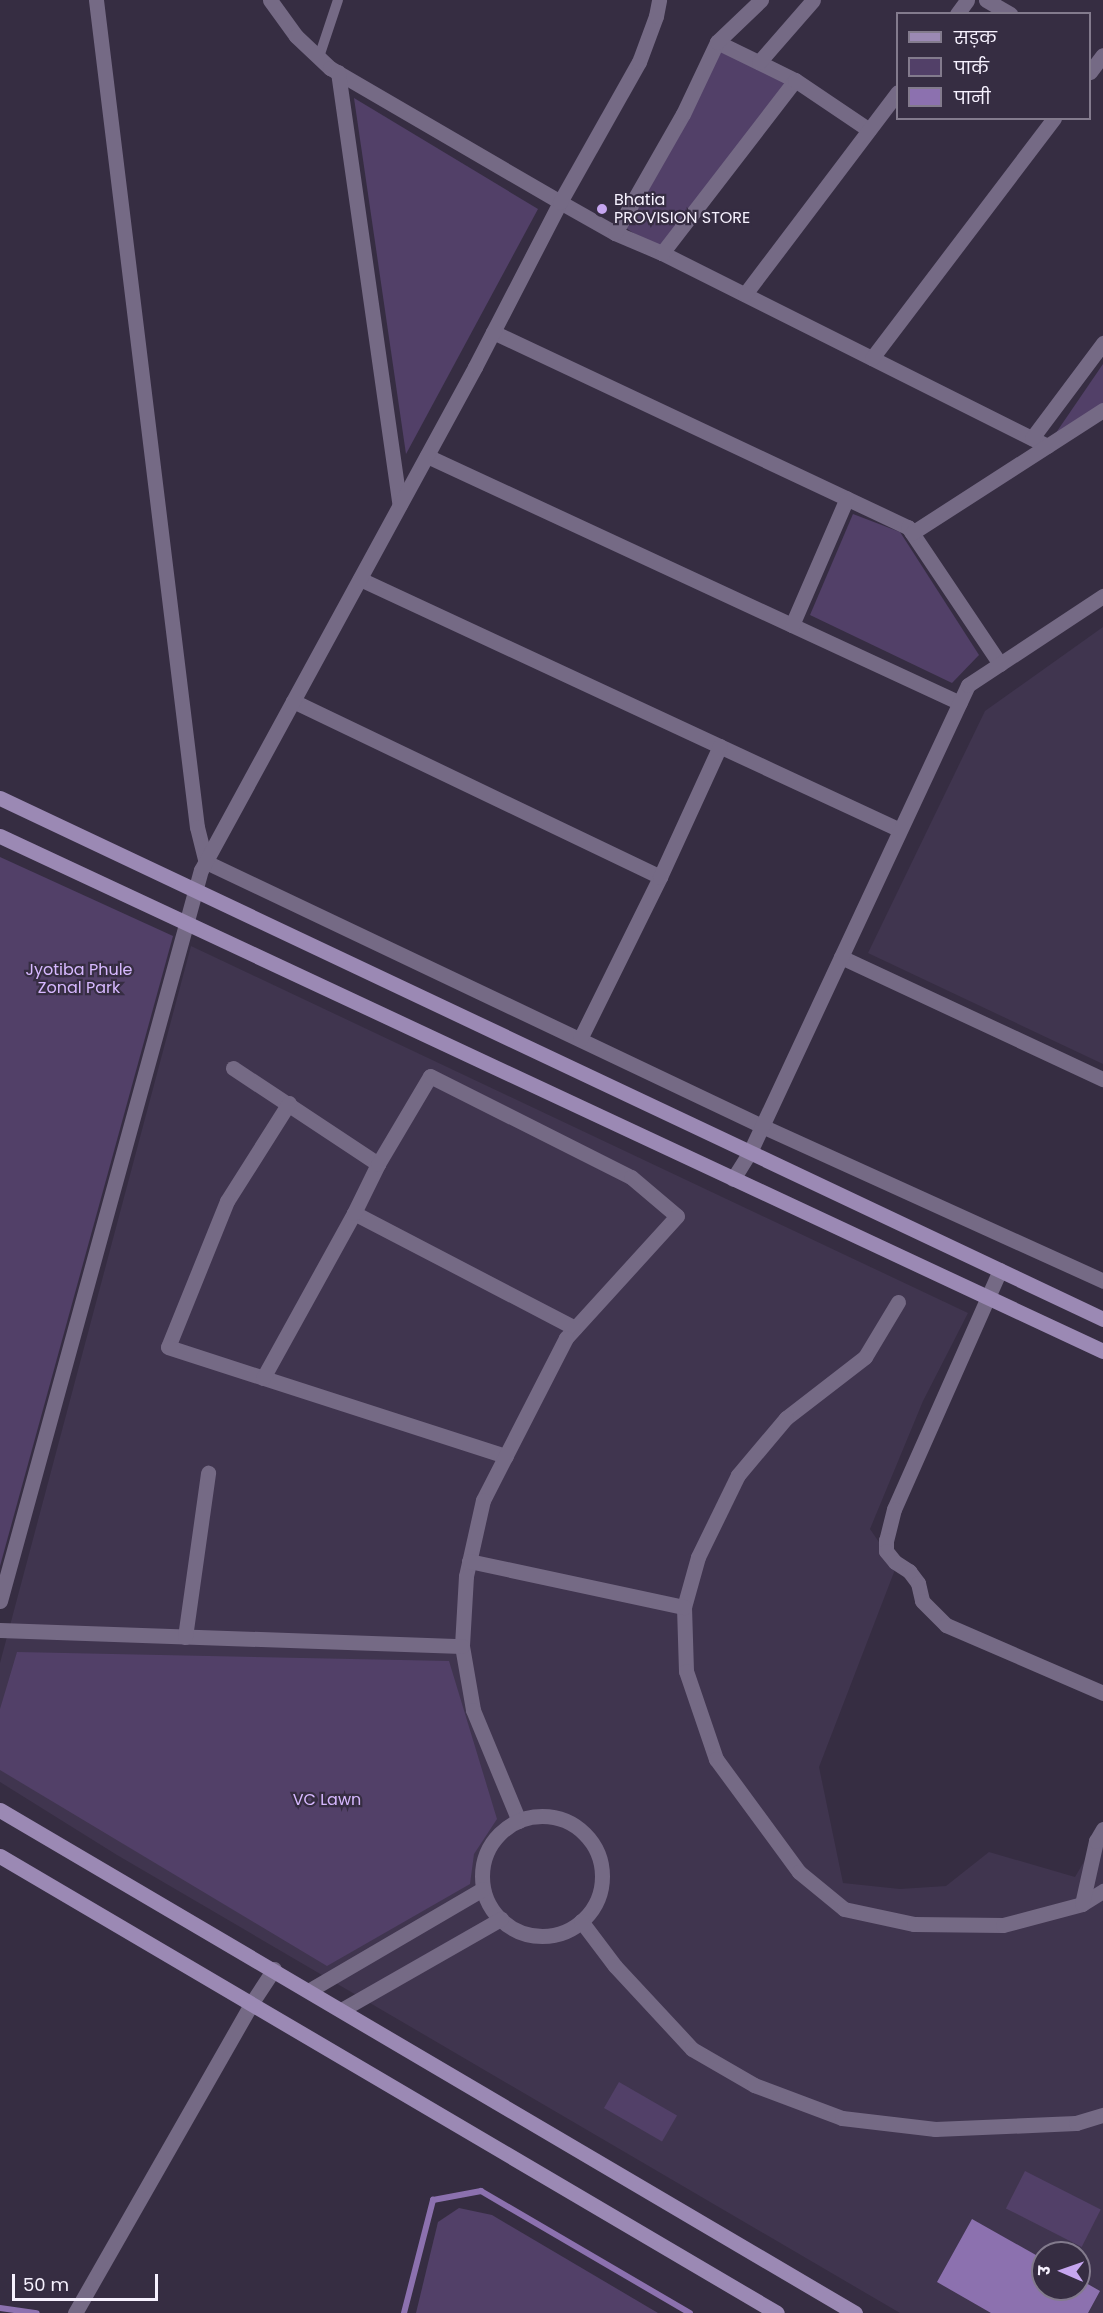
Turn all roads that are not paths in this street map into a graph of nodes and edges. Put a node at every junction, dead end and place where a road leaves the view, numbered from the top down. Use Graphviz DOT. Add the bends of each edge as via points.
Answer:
graph roads {
  1 [pos="96,0"];
  2 [pos="270,0"];
  3 [pos="338,0"];
  4 [pos="659,0"];
  5 [pos="761,0"];
  6 [pos="813,0"];
  7 [pos="986,0"];
  8 [pos="1007,12"];
  9 [pos="717,42"];
  10 [pos="319,57"];
  11 [pos="759,62"];
  12 [pos="338,72"];
  13 [pos="795,80"];
  14 [pos="896,93"];
  15 [pos="1052,120"];
  16 [pos="868,130"];
  17 [pos="560,202"];
  18 [pos="615,232"];
  19 [pos="662,253"];
  20 [pos="745,294"];
  21 [pos="493,332"];
  22 [pos="1103,343"];
  23 [pos="872,358"];
  24 [pos="1103,410"];
  25 [pos="1032,438"];
  26 [pos="1047,446"];
  27 [pos="427,456"];
  28 [pos="847,498"];
  29 [pos="400,505"];
  30 [pos="912,532"];
  31 [pos="360,579"];
  32 [pos="1103,596"];
  33 [pos="792,625"];
  34 [pos="1000,664"];
  35 [pos="293,701"];
  36 [pos="960,703"];
  37 [pos="720,746"];
  38 [pos="0,798"];
  39 [pos="900,830"];
  40 [pos="0,836"];
  41 [pos="206,862"];
  42 [pos="660,877"];
  43 [pos="195,889"];
  44 [pos="186,923"];
  45 [pos="841,957"];
  46 [pos="580,1039"];
  47 [pos="233,1068"];
  48 [pos="1103,1079"];
  49 [pos="289,1103"];
  50 [pos="762,1125"];
  51 [pos="750,1152"];
  52 [pos="378,1164"];
  53 [pos="733,1179"];
  54 [pos="354,1213"];
  55 [pos="1000,1270"];
  56 [pos="1103,1281"];
  57 [pos="989,1298"];
  58 [pos="898,1302"];
  59 [pos="1103,1318"];
  60 [pos="575,1328"];
  61 [pos="1103,1351"];
  62 [pos="263,1378"];
  63 [pos="506,1456"];
  64 [pos="207,1473"];
  65 [pos="469,1561"];
  66 [pos="0,1601"];
  67 [pos="684,1607"];
  68 [pos="0,1630"];
  69 [pos="185,1636"];
  70 [pos="462,1647"];
  71 [pos="1103,1694"];
  72 [pos="0,1810"];
  73 [pos="519,1821"];
  74 [pos="1103,1829"];
  75 [pos="0,1856"];
  76 [pos="483,1889"];
  77 [pos="1103,1891"];
  78 [pos="1082,1904"];
  79 [pos="501,1919"];
  80 [pos="582,1921"];
  81 [pos="274,1969"];
  82 [pos="310,1990"];
  83 [pos="251,2004"];
  84 [pos="343,2009"];
  85 [pos="1103,2115"];
  86 [pos="75,2313"];
  87 [pos="777,2313"];
  88 [pos="855,2313"];
  1 -- 41 [label="street" via="196,816"];
  2 -- 10 [label="street" via="296,36"];
  3 -- 10 [label="lane"];
  4 -- 17 [label="street" via="639,62"];
  5 -- 9 [label="street"];
  6 -- 11 [label="street"];
  7 -- 8 [label="street"];
  9 -- 11 [label="street"];
  9 -- 18 [label="street" via="683,114"];
  10 -- 12 [label="street"];
  11 -- 13 [label="street"];
  12 -- 17 [label="street"];
  12 -- 29 [label="street"];
  13 -- 16 [label="street"];
  13 -- 19 [label="street"];
  14 -- 16 [label="street"];
  15 -- 23 [label="street"];
  16 -- 20 [label="street"];
  17 -- 18 [label="street"];
  17 -- 21 [label="street"];
  18 -- 19 [label="street"];
  19 -- 20 [label="street"];
  20 -- 23 [label="street"];
  21 -- 27 [label="street"];
  21 -- 28 [label="street"];
  22 -- 25 [label="street"];
  23 -- 25 [label="street"];
  24 -- 26 [label="street"];
  25 -- 26 [label="street"];
  26 -- 30 [label="street"];
  27 -- 29 [label="street"];
  27 -- 33 [label="street"];
  28 -- 30 [label="street"];
  28 -- 33 [label="street"];
  29 -- 31 [label="street"];
  30 -- 34 [label="street"];
  31 -- 35 [label="street"];
  31 -- 37 [label="street"];
  32 -- 34 [label="street"];
  33 -- 36 [label="street"];
  34 -- 36 [label="street" via="968,685"];
  35 -- 41 [label="street"];
  35 -- 42 [label="street"];
  36 -- 39 [label="street"];
  37 -- 39 [label="street"];
  37 -- 42 [label="street"];
  38 -- 43 [label="street"];
  39 -- 45 [label="street"];
  40 -- 44 [label="street"];
  41 -- 43 [label="street"];
  41 -- 46 [label="street"];
  42 -- 46 [label="street"];
  43 -- 44 [label="street"];
  43 -- 51 [label="street"];
  44 -- 53 [label="street"];
  44 -- 66 [label="street"];
  45 -- 48 [label="street"];
  45 -- 50 [label="street"];
  46 -- 50 [label="street"];
  47 -- 49 [label="street"];
  49 -- 52 [label="street"];
  49 -- 62 [label="street" via="227,1201 168,1347"];
  50 -- 51 [label="street"];
  50 -- 56 [label="street"];
  51 -- 53 [label="street"];
  51 -- 55 [label="street"];
  52 -- 54 [label="street"];
  52 -- 60 [label="street" via="430,1076 631,1177 677,1216"];
  53 -- 57 [label="street"];
  54 -- 60 [label="street"];
  54 -- 62 [label="street"];
  55 -- 57 [label="street"];
  55 -- 59 [label="street"];
  57 -- 61 [label="street"];
  57 -- 71 [label="street" via="894,1509 886,1551 895,1563 909,1571 918,1583 922,1601 946,1625"];
  58 -- 67 [label="street" via="865,1357 786,1418 738,1475 698,1557"];
  60 -- 63 [label="street" via="566,1338"];
  62 -- 63 [label="street"];
  63 -- 65 [label="street" via="483,1500"];
  64 -- 69 [label="street"];
  65 -- 67 [label="street"];
  65 -- 70 [label="street"];
  67 -- 78 [label="street" via="686,1671 716,1759 799,1872 844,1909 914,1924 1003,1925"];
  68 -- 69 [label="street"];
  69 -- 70 [label="street"];
  70 -- 73 [label="street" via="473,1710"];
  72 -- 81 [label="street"];
  73 -- 76 [label="street" via="510,1824 491,1843 483,1862"];
  73 -- 80 [label="street" via="529,1816 551,1815 574,1824 594,1844 601,1862 602,1887 594,1908"];
  74 -- 78 [label="street" via="1096,1841"];
  75 -- 83 [label="street"];
  76 -- 79 [label="street" via="492,1910"];
  76 -- 82 [label="street"];
  77 -- 78 [label="street"];
  79 -- 80 [label="street" via="532,1936 555,1935"];
  79 -- 84 [label="street"];
  80 -- 85 [label="street" via="615,1966 692,2049 754,2085 842,2118 935,2129 1076,2123"];
  81 -- 82 [label="street"];
  81 -- 83 [label="street"];
  82 -- 84 [label="street"];
  83 -- 86 [label="street"];
  83 -- 87 [label="street"];
  84 -- 88 [label="street"];
}
